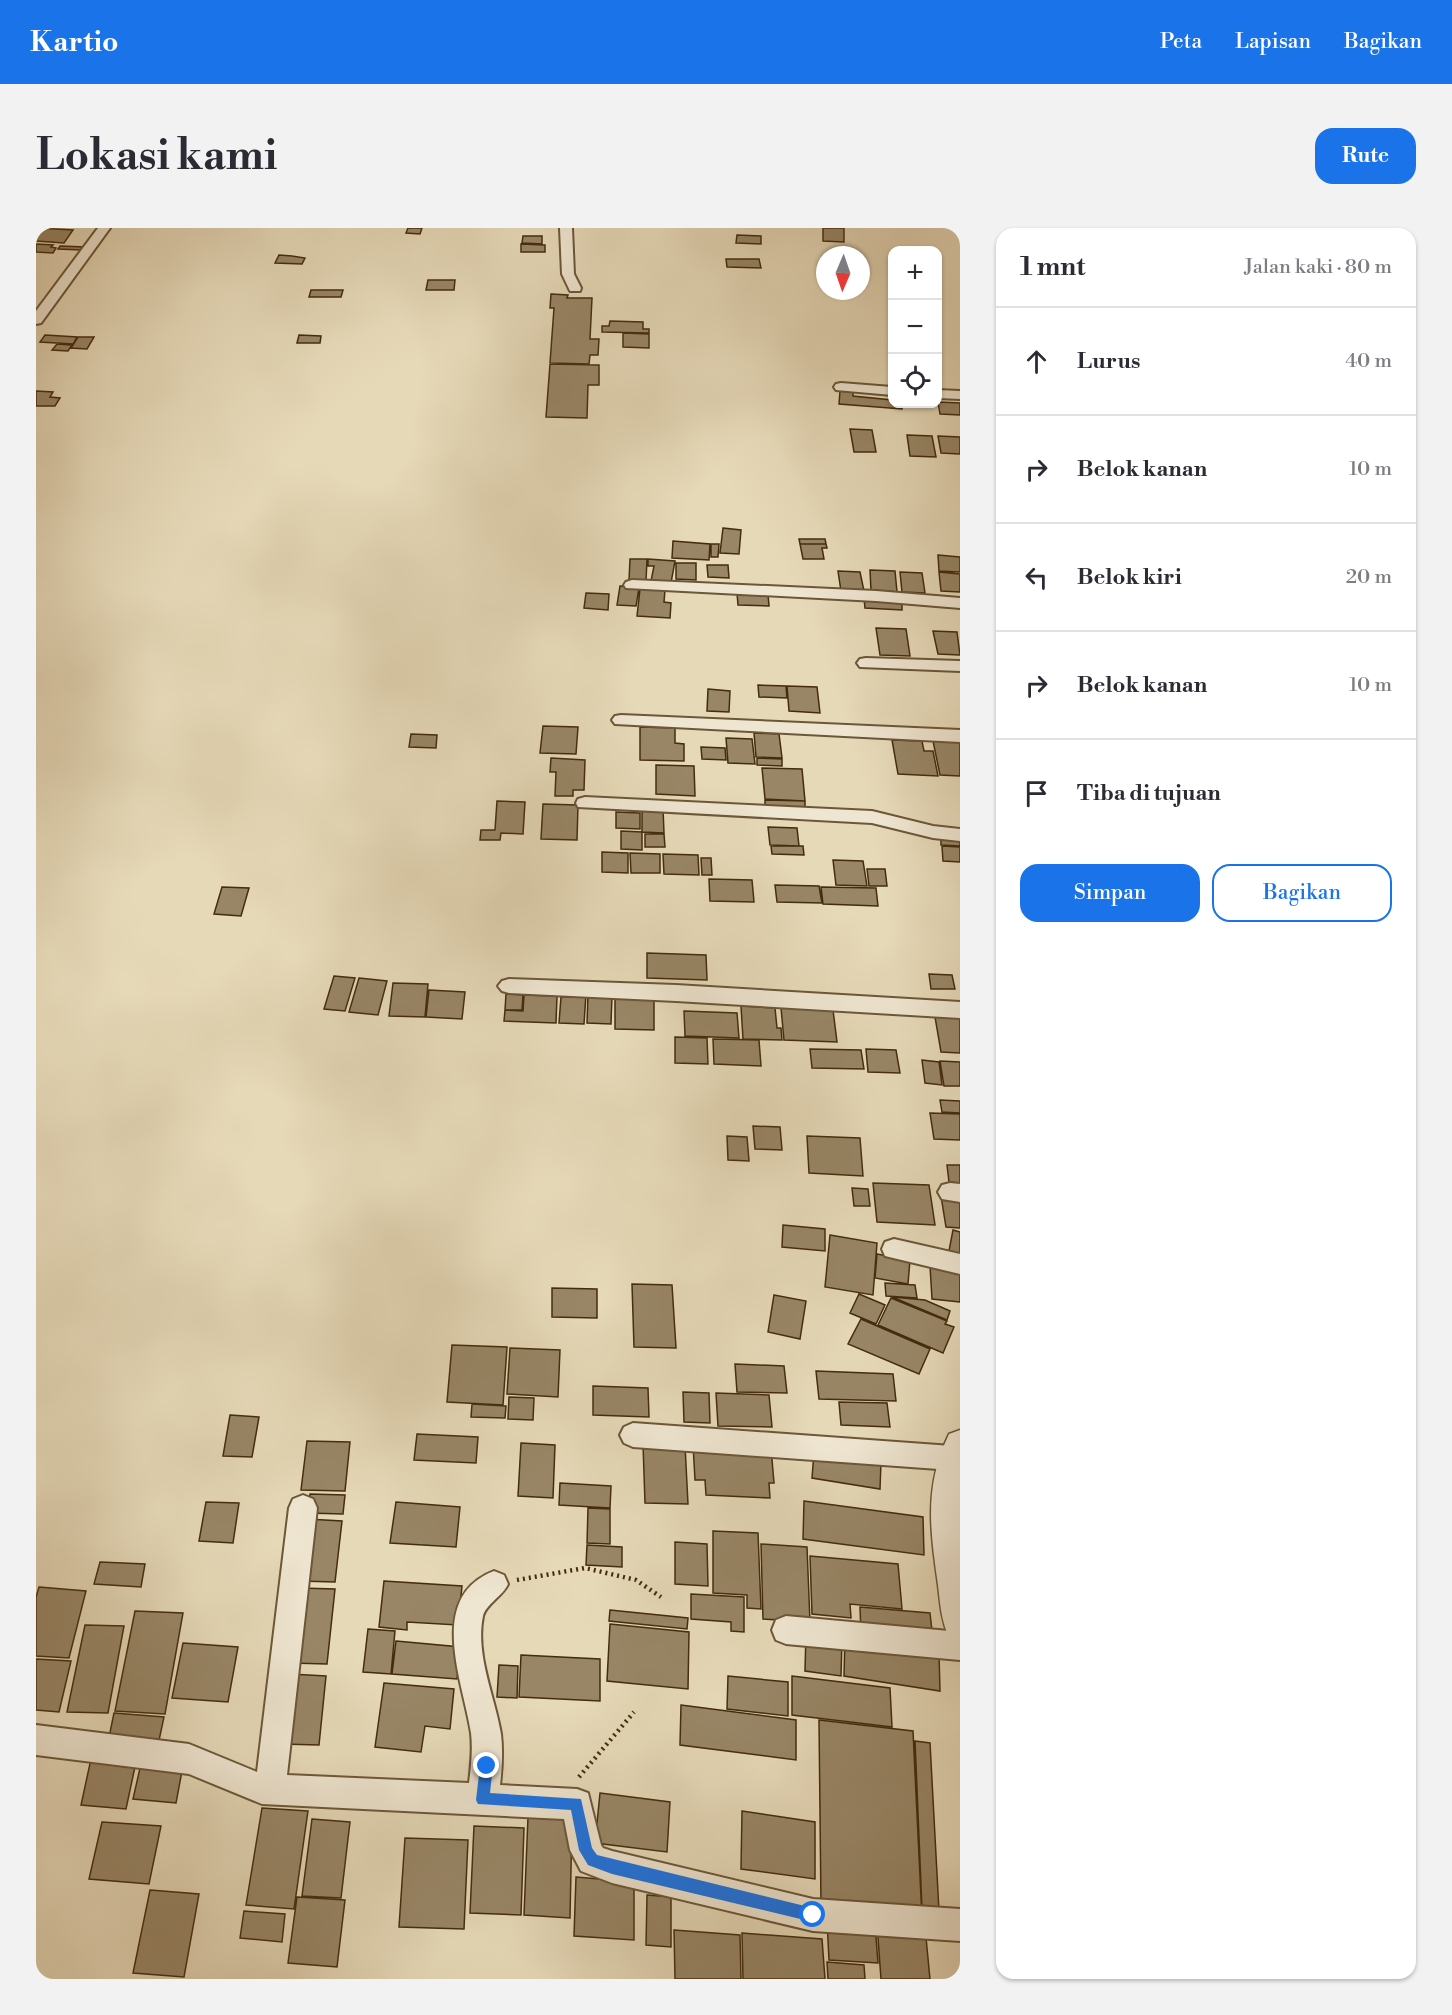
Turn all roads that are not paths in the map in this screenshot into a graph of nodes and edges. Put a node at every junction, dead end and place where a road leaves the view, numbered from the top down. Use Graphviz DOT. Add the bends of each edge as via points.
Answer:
graph roads {
  1 [pos="105,228"];
  2 [pos="566,228"];
  3 [pos="575,288"];
  4 [pos="36,320"];
  5 [pos="841,387"];
  6 [pos="888,391"];
  7 [pos="942,394"];
  8 [pos="960,395"];
  9 [pos="632,585"];
  10 [pos="960,603"];
  11 [pos="866,663"];
  12 [pos="960,666"];
  13 [pos="621,720"];
  14 [pos="960,736"];
  15 [pos="585,803"];
  16 [pos="960,836"];
  17 [pos="509,986"];
  18 [pos="960,1010"];
  19 [pos="894,1249"];
  20 [pos="960,1264"];
  21 [pos="633,1435"];
  22 [pos="956,1451"];
  23 [pos="303,1509"];
  24 [pos="494,1584"];
  25 [pos="960,1623"];
  26 [pos="786,1630"];
  27 [pos="960,1646"];
  28 [pos="36,1740"];
  29 [pos="270,1789"];
  30 [pos="483,1800"];
  31 [pos="960,1924"];
  1 -- 4 [label="street"];
  2 -- 3 [label="street" via="568,274"];
  5 -- 6 [label="street"];
  7 -- 8 [label="street"];
  9 -- 10 [label="street"];
  11 -- 12 [label="street"];
  13 -- 14 [label="street"];
  15 -- 16 [label="street" via="872,817"];
  17 -- 18 [label="street"];
  19 -- 20 [label="street"];
  21 -- 22 [label="street"];
  22 -- 25 [label="street" via="948,1487"];
  23 -- 29 [label="street"];
  24 -- 30 [label="street" via="474,1604 469,1628 470,1659 487,1738"];
  26 -- 27 [label="street"];
  28 -- 29 [label="street" via="189,1760 248,1785"];
  29 -- 30 [label="street"];
  30 -- 31 [label="street" via="577,1804 586,1850 592,1860 612,1867 813,1915"];
}
